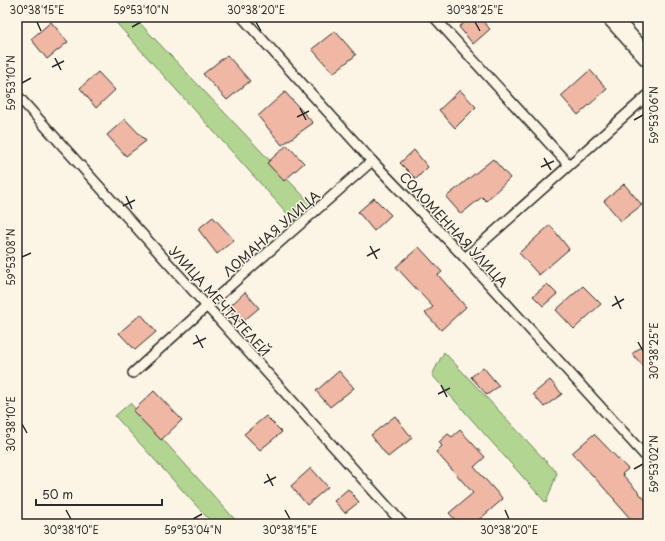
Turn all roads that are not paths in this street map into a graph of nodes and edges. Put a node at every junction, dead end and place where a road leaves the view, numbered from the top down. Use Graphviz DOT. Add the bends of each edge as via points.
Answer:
graph roads {
  1 [pos="242,17"];
  2 [pos="434,17"];
  3 [pos="611,17"];
  4 [pos="648,58"];
  5 [pos="17,95"];
  6 [pos="648,95"];
  7 [pos="372,161"];
  8 [pos="569,165"];
  9 [pos="465,258"];
  10 [pos="207,306"];
  11 [pos="133,373"];
  12 [pos="648,458"];
  13 [pos="403,524"];
  1 -- 7 [label="lane, СОЛОМЕННАЯ УЛИЦА"];
  2 -- 8 [label="lane"];
  3 -- 4 [label="street"];
  5 -- 10 [label="lane, УЛИЦА МЕЧТАТЕЛЕЙ"];
  6 -- 8 [label="lane"];
  7 -- 9 [label="lane, СОЛОМЕННАЯ УЛИЦА"];
  7 -- 10 [label="lane, ЛОМАНАЯ УЛИЦА"];
  8 -- 9 [label="lane"];
  9 -- 12 [label="lane, СОЛОМЕННАЯ УЛИЦА"];
  10 -- 11 [label="lane, ЛОМАНАЯ УЛИЦА"];
  10 -- 13 [label="lane, УЛИЦА МЕЧТАТЕЛЕЙ"];
}
